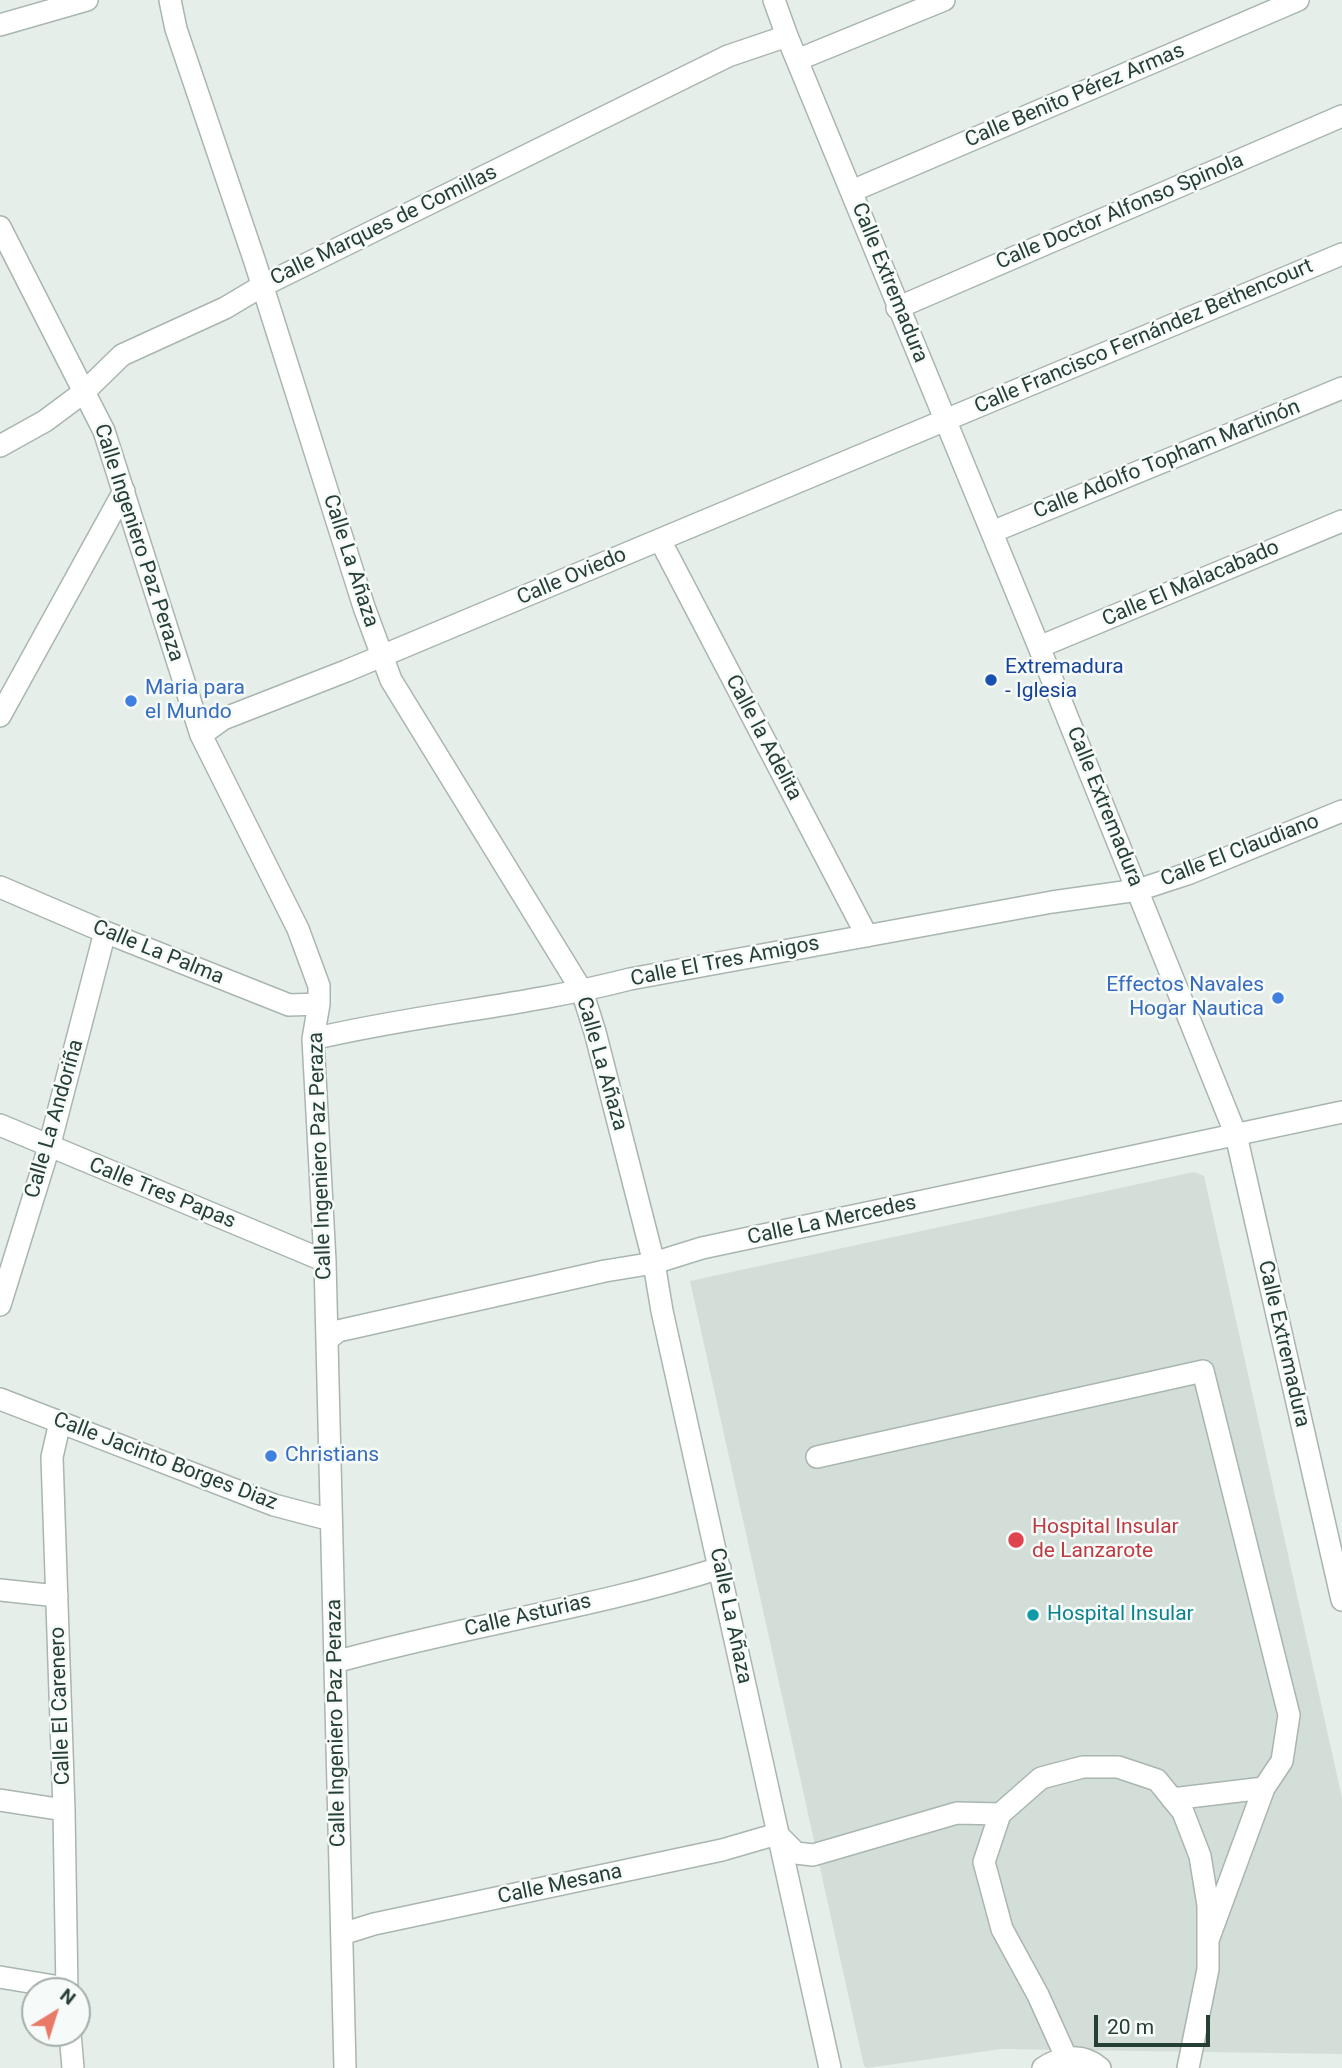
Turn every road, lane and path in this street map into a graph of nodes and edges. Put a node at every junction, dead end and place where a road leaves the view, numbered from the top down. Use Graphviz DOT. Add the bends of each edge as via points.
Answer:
graph roads {
  1 [pos="170,0"];
  2 [pos="774,0"];
  3 [pos="1298,0"];
  4 [pos="77,1"];
  5 [pos="935,2"];
  6 [pos="0,25"];
  7 [pos="787,36"];
  8 [pos="797,60"];
  9 [pos="1342,116"];
  10 [pos="852,191"];
  11 [pos="0,227"];
  12 [pos="1342,254"];
  13 [pos="262,286"];
  14 [pos="897,308"];
  15 [pos="1342,388"];
  16 [pos="84,392"];
  17 [pos="945,421"];
  18 [pos="0,446"];
  19 [pos="124,492"];
  20 [pos="1342,521"];
  21 [pos="992,533"];
  22 [pos="660,540"];
  23 [pos="1039,647"];
  24 [pos="381,656"];
  25 [pos="0,716"];
  26 [pos="201,736"];
  27 [pos="1342,811"];
  28 [pos="0,887"];
  29 [pos="1138,890"];
  30 [pos="105,932"];
  31 [pos="867,936"];
  32 [pos="582,991"];
  33 [pos="319,1004"];
  34 [pos="313,1040"];
  35 [pos="1342,1112"];
  36 [pos="0,1125"];
  37 [pos="1236,1135"];
  38 [pos="49,1147"];
  39 [pos="325,1261"];
  40 [pos="654,1263"];
  41 [pos="0,1305"];
  42 [pos="327,1340"];
  43 [pos="0,1399"];
  44 [pos="60,1422"];
  45 [pos="817,1457"];
  46 [pos="331,1520"];
  47 [pos="720,1568"];
  48 [pos="0,1590"];
  49 [pos="57,1595"];
  50 [pos="1342,1600"];
  51 [pos="335,1662"];
  52 [pos="1264,1788"];
  53 [pos="1172,1799"];
  54 [pos="0,1800"];
  55 [pos="64,1810"];
  56 [pos="1000,1814"];
  57 [pos="777,1834"];
  58 [pos="342,1934"];
  59 [pos="1208,1940"];
  60 [pos="0,1977"];
  61 [pos="66,1977"];
  62 [pos="21,1981"];
  63 [pos="71,2047"];
  64 [pos="1066,2057"];
  65 [pos="73,2068"];
  66 [pos="345,2068"];
  67 [pos="830,2068"];
  68 [pos="1043,2068"];
  69 [pos="1100,2068"];
  70 [pos="1188,2068"];
  1 -- 13 [label="street, Calle La Añaza"];
  2 -- 7 [label="street, Calle Extremadura"];
  3 -- 10 [label="street, Calle Benito Pérez Armas"];
  4 -- 6 [label="street"];
  5 -- 8 [label="street"];
  7 -- 8 [label="street, Calle Extremadura"];
  7 -- 13 [label="street, Calle Marques de Comillas" via="728,55"];
  8 -- 10 [label="street, Calle Extremadura"];
  9 -- 14 [label="street, Calle Doctor Alfonso Spinola"];
  10 -- 14 [label="street, Calle Extremadura"];
  11 -- 16 [label="street, Calle Ingeniero Paz Peraza"];
  12 -- 17 [label="street, Calle Francisco Fernández Bethencourt"];
  13 -- 16 [label="street, Calle Marques de Comillas" via="122,355"];
  13 -- 24 [label="street, Calle La Añaza"];
  14 -- 17 [label="street, Calle Extremadura"];
  15 -- 21 [label="street, Calle Adolfo Topham Martinón"];
  16 -- 18 [label="street, Calle Marques de Comillas"];
  16 -- 19 [label="street, Calle Ingeniero Paz Peraza"];
  17 -- 21 [label="street, Calle Extremadura"];
  17 -- 22 [label="street, Calle Oviedo"];
  19 -- 25 [label="street"];
  19 -- 26 [label="street, Calle Ingeniero Paz Peraza"];
  20 -- 23 [label="street, Calle El Malacabado"];
  21 -- 23 [label="street, Calle Extremadura"];
  22 -- 24 [label="street, Calle Oviedo"];
  22 -- 31 [label="street, Calle la Adelita"];
  23 -- 29 [label="street, Calle Extremadura"];
  24 -- 26 [label="street, Calle Oviedo" via="223,719"];
  24 -- 32 [label="street, Calle La Añaza" via="391,680"];
  26 -- 33 [label="street, Calle Ingeniero Paz Peraza" via="298,929 319,986"];
  27 -- 29 [label="street, Calle El Claudiano"];
  28 -- 30 [label="street, Calle La Palma"];
  29 -- 31 [label="street, Calle El Tres Amigos"];
  29 -- 37 [label="street, Calle Extremadura"];
  30 -- 33 [label="street, Calle La Palma" via="289,1005"];
  30 -- 38 [label="street, Calle La Andoriña"];
  31 -- 32 [label="street, Calle El Tres Amigos"];
  32 -- 34 [label="street, Calle El Tres Amigos" via="363,1027"];
  32 -- 40 [label="street, Calle La Añaza"];
  33 -- 34 [label="street, Calle Ingeniero Paz Peraza"];
  34 -- 39 [label="street, Calle Ingeniero Paz Peraza"];
  35 -- 37 [label="street, Calle La Mercedes"];
  36 -- 38 [label="street, Calle Tres Papas"];
  37 -- 40 [label="street, Calle La Mercedes" via="716,1245"];
  37 -- 50 [label="street, Calle Extremadura"];
  38 -- 39 [label="street, Calle Tres Papas"];
  38 -- 41 [label="street, Calle La Andoriña"];
  39 -- 42 [label="street, Calle Ingeniero Paz Peraza"];
  40 -- 42 [label="street, Calle La Mercedes" via="338,1331"];
  40 -- 47 [label="street, Calle La Añaza"];
  42 -- 46 [label="street, Calle Ingeniero Paz Peraza"];
  43 -- 44 [label="street, Calle Jacinto Borges Diaz"];
  44 -- 46 [label="street, Calle Jacinto Borges Diaz" via="274,1505"];
  44 -- 49 [label="street, Calle El Carenero" via="52,1457"];
  45 -- 52 [label="street" via="1203,1371 1289,1715 1282,1761"];
  46 -- 51 [label="street, Calle Ingeniero Paz Peraza"];
  47 -- 51 [label="street, Calle Asturias" via="670,1584"];
  47 -- 57 [label="street, Calle La Añaza"];
  48 -- 49 [label="street"];
  49 -- 55 [label="street, Calle El Carenero"];
  51 -- 58 [label="street, Calle Ingeniero Paz Peraza"];
  52 -- 53 [label="street"];
  52 -- 59 [label="street"];
  53 -- 56 [label="street" via="1157,1780 1118,1767 1083,1767 1041,1778"];
  53 -- 59 [label="street" via="1183,1812 1200,1856"];
  54 -- 55 [label="street"];
  55 -- 61 [label="street, Calle El Carenero"];
  56 -- 57 [label="street" via="957,1813 813,1855 796,1853"];
  56 -- 64 [label="street" via="979,1880"];
  57 -- 58 [label="street, Calle Mesana"];
  57 -- 67 [label="street, Calle La Añaza"];
  58 -- 66 [label="street, Calle Ingeniero Paz Peraza"];
  59 -- 70 [label="street" via="1208,1969"];
  60 -- 62 [label="street"];
  63 -- 65 [label="street"];
  64 -- 68 [label="street"];
  64 -- 69 [label="street" via="1083,2058"];
}
